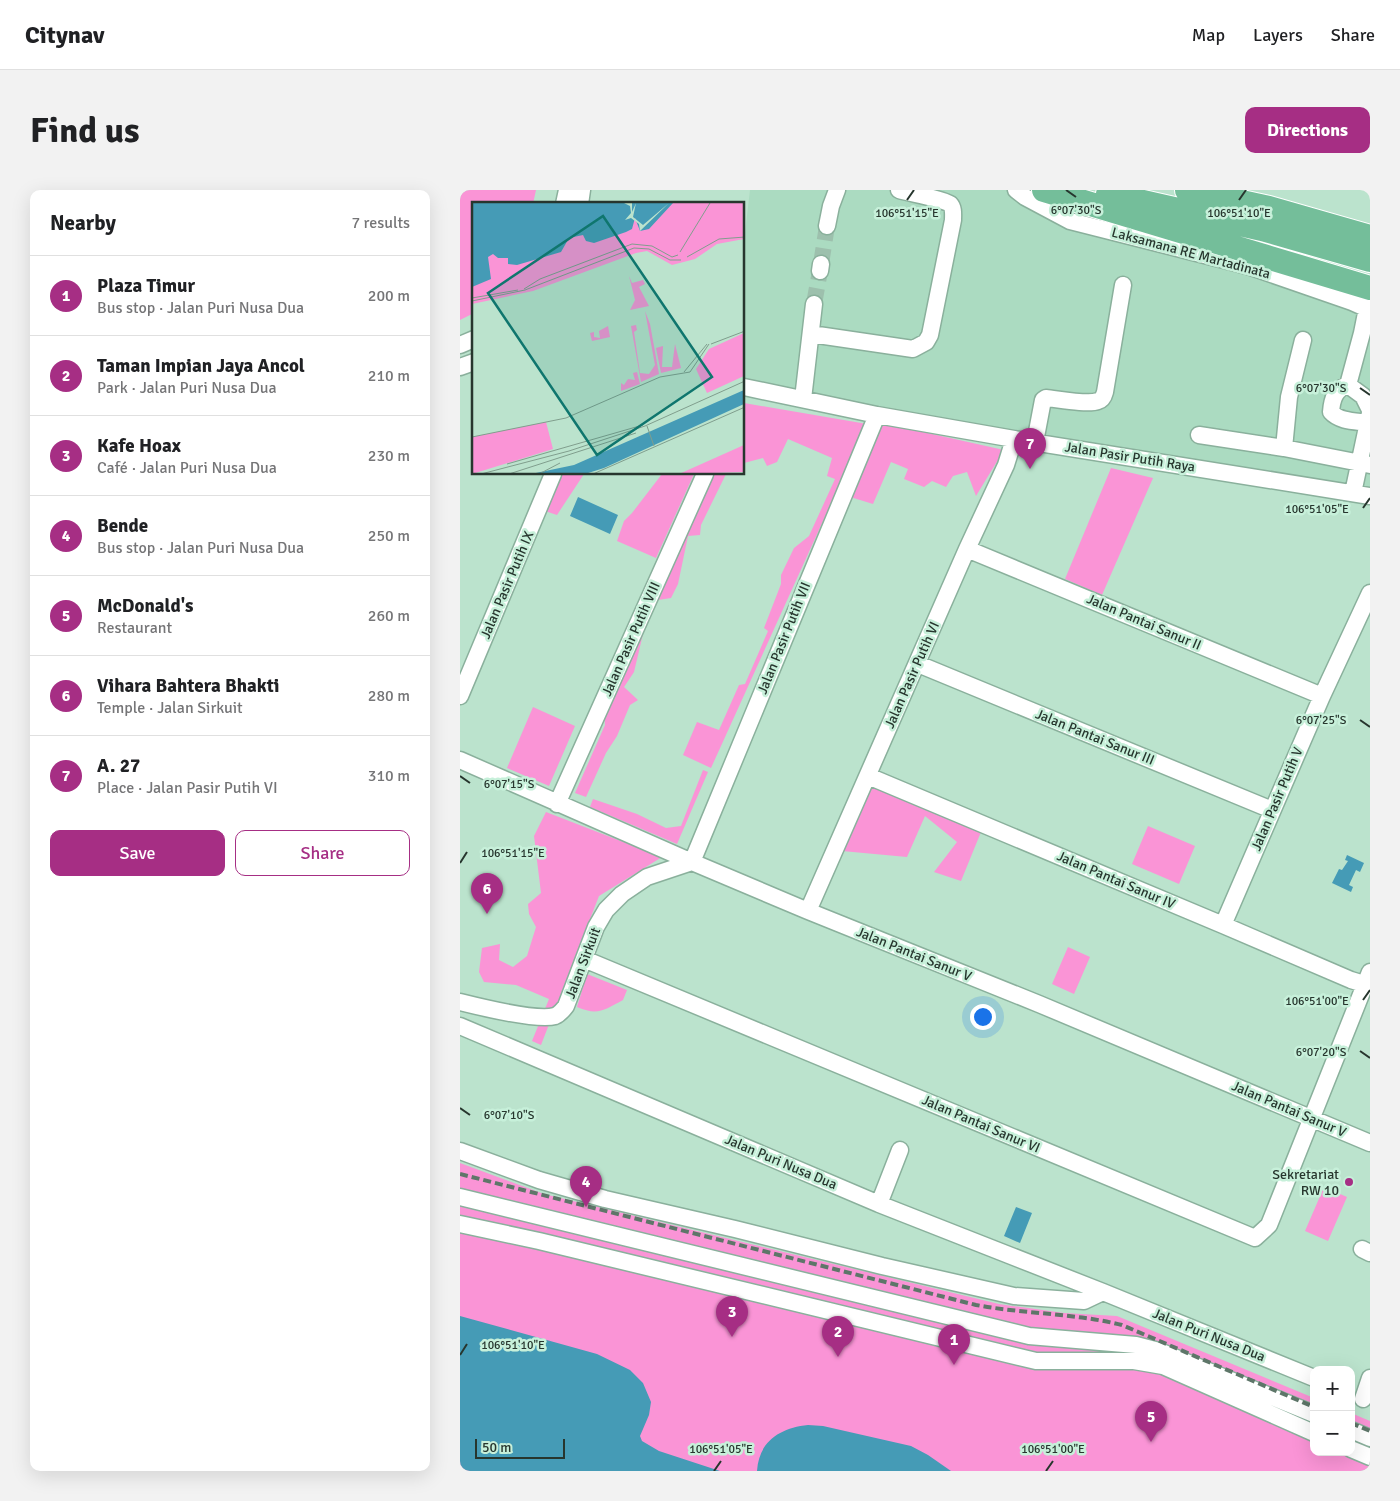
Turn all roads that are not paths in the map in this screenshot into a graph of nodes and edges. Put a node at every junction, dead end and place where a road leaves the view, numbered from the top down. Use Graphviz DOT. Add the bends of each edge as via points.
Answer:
graph roads {
  1 [pos="837,190"];
  2 [pos="899,190"];
  3 [pos="1016,190"];
  4 [pos="1044,190"];
  5 [pos="1065,190"];
  6 [pos="1092,190"];
  7 [pos="1187,190"];
  8 [pos="827,226"];
  9 [pos="1369,237"];
  10 [pos="1370,260"];
  11 [pos="1370,272"];
  12 [pos="1123,285"];
  13 [pos="1369,302"];
  14 [pos="814,304"];
  15 [pos="811,334"];
  16 [pos="472,340"];
  17 [pos="1303,340"];
  18 [pos="460,345"];
  19 [pos="472,363"];
  20 [pos="460,367"];
  21 [pos="1348,384"];
  22 [pos="745,387"];
  23 [pos="803,399"];
  24 [pos="877,415"];
  25 [pos="1370,415"];
  26 [pos="1199,435"];
  27 [pos="1014,439"];
  28 [pos="1035,442"];
  29 [pos="1284,448"];
  30 [pos="1365,463"];
  31 [pos="554,475"];
  32 [pos="705,475"];
  33 [pos="1365,492"];
  34 [pos="967,549"];
  35 [pos="1370,593"];
  36 [pos="918,664"];
  37 [pos="460,696"];
  38 [pos="1322,696"];
  39 [pos="460,760"];
  40 [pos="868,776"];
  41 [pos="557,804"];
  42 [pos="1272,810"];
  43 [pos="692,862"];
  44 [pos="808,911"];
  45 [pos="1223,925"];
  46 [pos="584,959"];
  47 [pos="1367,978"];
  48 [pos="460,1002"];
  49 [pos="460,1026"];
  50 [pos="1312,1119"];
  51 [pos="1370,1143"];
  52 [pos="900,1150"];
  53 [pos="460,1151"];
  54 [pos="460,1197"];
  55 [pos="879,1204"];
  56 [pos="544,1218"];
  57 [pos="460,1224"];
  58 [pos="539,1241"];
  59 [pos="1103,1292"];
  60 [pos="1087,1341"];
  61 [pos="1084,1361"];
  62 [pos="1310,1376"];
  63 [pos="1370,1378"];
  64 [pos="1361,1398"];
  65 [pos="1310,1412"];
  66 [pos="1310,1431"];
  67 [pos="1355,1432"];
  68 [pos="1370,1438"];
  69 [pos="1355,1451"];
  70 [pos="1370,1457"];
  1 -- 8 [label="street"];
  2 -- 15 [label="street" via="942,201 953,210 932,326 926,342 913,349"];
  3 -- 13 [label="street, Laksamana RE Martadinata" via="1070,221 1246,265 1352,302"];
  4 -- 13 [label="highway"];
  5 -- 11 [label="highway"];
  6 -- 10 [label="highway" via="1262,229"];
  7 -- 9 [label="highway" via="1269,208"];
  12 -- 28 [label="street" via="1103,398 1094,402 1046,398"];
  13 -- 21 [label="street"];
  14 -- 15 [label="street"];
  15 -- 23 [label="street"];
  16 -- 18 [label="street"];
  17 -- 29 [label="street" via="1289,397"];
  19 -- 20 [label="street"];
  21 -- 25 [label="street" via="1363,396"];
  21 -- 25 [label="street" via="1336,393 1331,412 1344,420"];
  22 -- 23 [label="street, Jalan Pasir Putih Raya"];
  23 -- 24 [label="street, Jalan Pasir Putih Raya"];
  24 -- 27 [label="street, Jalan Pasir Putih Raya"];
  24 -- 43 [label="street, Jalan Pasir Putih VII"];
  25 -- 30 [label="street"];
  26 -- 29 [label="street"];
  27 -- 28 [label="street, Jalan Pasir Putih Raya"];
  27 -- 34 [label="street, Jalan Pasir Putih VI" via="1006,465"];
  28 -- 33 [label="street, Jalan Pasir Putih Raya"];
  29 -- 30 [label="street"];
  30 -- 33 [label="street"];
  31 -- 37 [label="street, Jalan Pasir Putih IX"];
  32 -- 41 [label="street, Jalan Pasir Putih VIII"];
  34 -- 36 [label="street, Jalan Pasir Putih VI"];
  34 -- 38 [label="street, Jalan Pantai Sanur II"];
  35 -- 38 [label="street, Jalan Pasir Putih V"];
  36 -- 40 [label="street, Jalan Pasir Putih VI"];
  36 -- 42 [label="street, Jalan Pantai Sanur III"];
  38 -- 42 [label="street, Jalan Pasir Putih V"];
  39 -- 41 [label="street, Jalan Pantai Sanur V"];
  40 -- 44 [label="street, Jalan Pasir Putih VI"];
  40 -- 45 [label="street, Jalan Pantai Sanur IV"];
  41 -- 43 [label="street, Jalan Pantai Sanur V"];
  42 -- 45 [label="street, Jalan Pasir Putih V"];
  43 -- 44 [label="street, Jalan Pantai Sanur V"];
  43 -- 46 [label="street, Jalan Sirkuit" via="647,877 622,894 606,910 596,927"];
  44 -- 50 [label="street, Jalan Pantai Sanur V"];
  45 -- 47 [label="street, Jalan Pantai Sanur IV" via="1350,980"];
  46 -- 48 [label="street, Jalan Sirkuit" via="566,1006 556,1015 532,1015"];
  46 -- 50 [label="street, Jalan Pantai Sanur VI" via="1255,1238 1269,1225"];
  47 -- 50 [label="street"];
  49 -- 55 [label="street, Jalan Puri Nusa Dua"];
  50 -- 51 [label="street, Jalan Pantai Sanur V"];
  52 -- 55 [label="street"];
  53 -- 59 [label="street" via="539,1180 605,1199 1014,1296 1084,1301"];
  54 -- 56 [label="street"];
  55 -- 59 [label="street, Jalan Puri Nusa Dua"];
  56 -- 58 [label="street"];
  56 -- 60 [label="street" via="1029,1336"];
  57 -- 58 [label="street"];
  58 -- 61 [label="street" via="1036,1361"];
  59 -- 62 [label="street, Jalan Puri Nusa Dua"];
  60 -- 61 [label="street"];
  60 -- 65 [label="street" via="1136,1345 1159,1351"];
  61 -- 66 [label="street" via="1134,1361 1163,1366"];
  63 -- 64 [label="street"];
  67 -- 68 [label="street"];
  69 -- 70 [label="street"];
}
